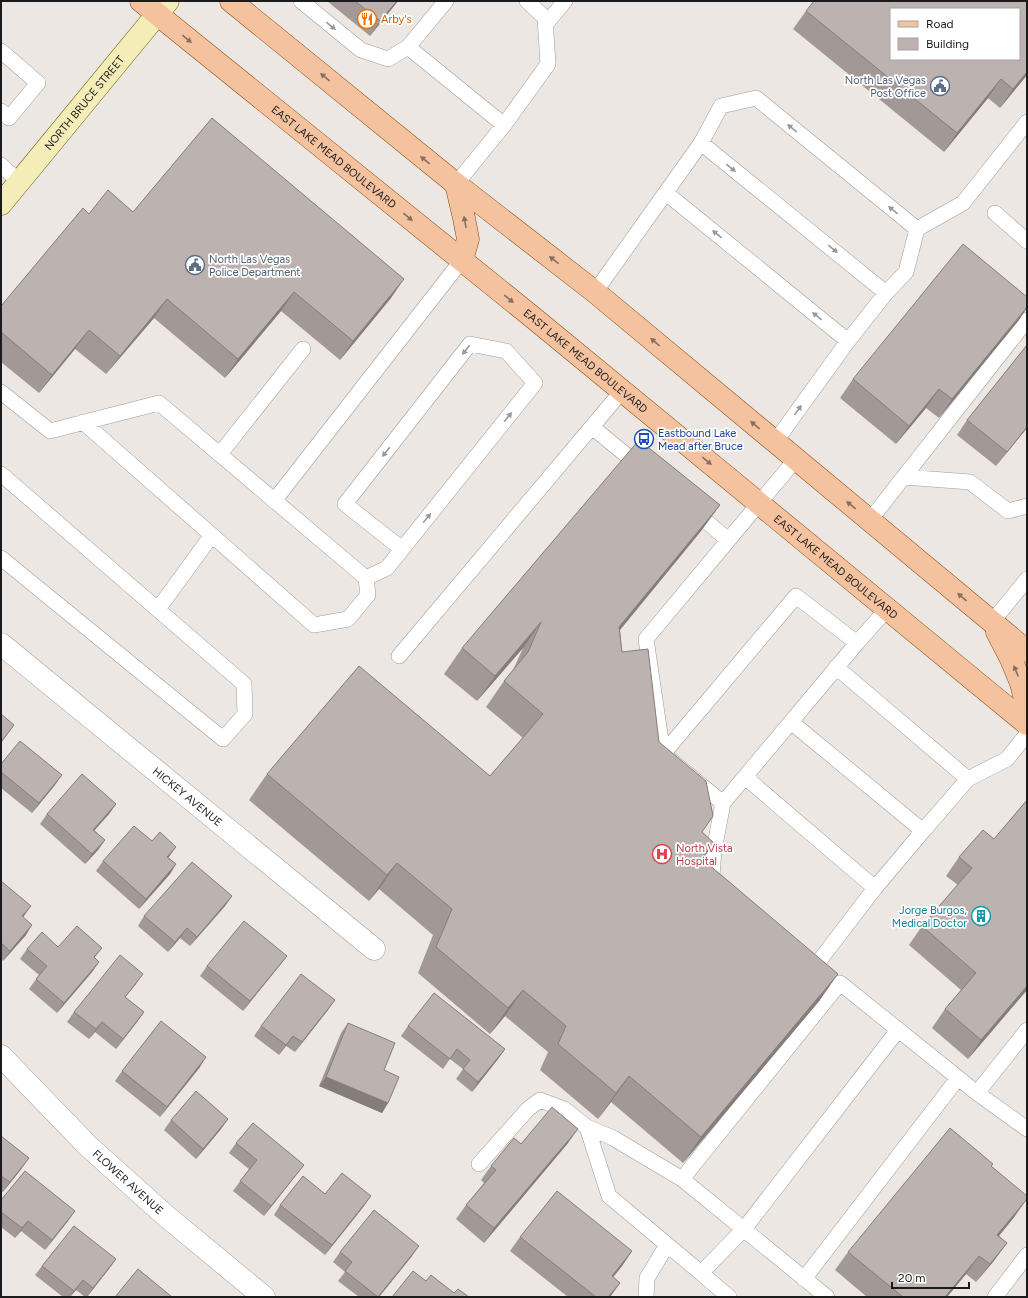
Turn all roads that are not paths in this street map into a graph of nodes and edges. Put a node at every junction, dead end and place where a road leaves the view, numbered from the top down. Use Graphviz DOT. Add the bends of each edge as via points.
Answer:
graph roads {
  1 [pos="231,1"];
  2 [pos="301,1"];
  3 [pos="446,1"];
  4 [pos="526,1"];
  5 [pos="565,1"];
  6 [pos="155,5"];
  7 [pos="546,24"];
  8 [pos="408,47"];
  9 [pos="1,51"];
  10 [pos="1,111"];
  11 [pos="1027,122"];
  12 [pos="504,125"];
  13 [pos="701,143"];
  14 [pos="1,165"];
  15 [pos="19,182"];
  16 [pos="456,184"];
  17 [pos="666,193"];
  18 [pos="1,204"];
  19 [pos="995,214"];
  20 [pos="917,230"];
  21 [pos="1027,240"];
  22 [pos="462,260"];
  23 [pos="595,292"];
  24 [pos="886,293"];
  25 [pos="1027,320"];
  26 [pos="848,340"];
  27 [pos="303,349"];
  28 [pos="622,391"];
  29 [pos="1,392"];
  30 [pos="83,422"];
  31 [pos="592,427"];
  32 [pos="775,442"];
  33 [pos="220,454"];
  34 [pos="796,459"];
  35 [pos="1,474"];
  36 [pos="651,476"];
  37 [pos="904,477"];
  38 [pos="681,500"];
  39 [pos="274,501"];
  40 [pos="759,503"];
  41 [pos="1027,506"];
  42 [pos="870,520"];
  43 [pos="212,535"];
  44 [pos="728,540"];
  45 [pos="402,549"];
  46 [pos="1,558"];
  47 [pos="366,578"];
  48 [pos="1025,585"];
  49 [pos="887,608"];
  50 [pos="158,609"];
  51 [pos="992,622"];
  52 [pos="857,643"];
  53 [pos="1,644"];
  54 [pos="1027,651"];
  55 [pos="399,656"];
  56 [pos="836,668"];
  57 [pos="1027,708"];
  58 [pos="791,722"];
  59 [pos="1027,724"];
  60 [pos="1027,734"];
  61 [pos="663,754"];
  62 [pos="745,777"];
  63 [pos="968,779"];
  64 [pos="723,803"];
  65 [pos="923,831"];
  66 [pos="876,888"];
  67 [pos="728,901"];
  68 [pos="374,949"];
  69 [pos="798,962"];
  70 [pos="810,973"];
  71 [pos="840,983"];
  72 [pos="898,1030"];
  73 [pos="1027,1030"];
  74 [pos="1,1056"];
  75 [pos="958,1078"];
  76 [pos="977,1093"];
  77 [pos="587,1127"];
  78 [pos="1027,1129"];
  79 [pos="479,1164"];
  80 [pos="682,1179"];
  81 [pos="744,1229"];
  82 [pos="667,1245"];
  83 [pos="1027,1255"];
  84 [pos="701,1273"];
  85 [pos="804,1279"];
  86 [pos="264,1297"];
  87 [pos="646,1297"];
  88 [pos="729,1297"];
  89 [pos="827,1297"];
  90 [pos="994,1297"];
  16 -- 1 [label="main road, one-way"];
  2 -- 8 [label="lane, one-way" via="361,50 388,59"];
  3 -- 8 [label="lane"];
  4 -- 7 [label="lane" via="545,18"];
  5 -- 7 [label="lane"];
  6 -- 15 [label="street, NORTH BRUCE STREET"];
  6 -- 22 [label="main road, EAST LAKE MEAD BOULEVARD, one-way"];
  7 -- 12 [label="lane" via="548,64"];
  8 -- 12 [label="lane"];
  9 -- 10 [label="lane" via="38,83 9,118"];
  11 -- 20 [label="lane" via="963,203"];
  12 -- 16 [label="lane"];
  13 -- 17 [label="lane"];
  20 -- 13 [label="lane, one-way" via="756,98 720,106"];
  13 -- 24 [label="lane, one-way"];
  14 -- 15 [label="lane"];
  15 -- 18 [label="street, NORTH BRUCE STREET"];
  22 -- 16 [label="main road, one-way" via="468,239"];
  23 -- 16 [label="main road, one-way"];
  17 -- 23 [label="lane"];
  26 -- 17 [label="lane, one-way"];
  19 -- 21 [label="lane"];
  20 -- 24 [label="lane" via="906,272"];
  22 -- 28 [label="main road, EAST LAKE MEAD BOULEVARD, one-way"];
  22 -- 39 [label="lane"];
  32 -- 23 [label="main road, one-way"];
  24 -- 26 [label="lane"];
  25 -- 37 [label="lane"];
  32 -- 26 [label="lane, one-way"];
  27 -- 33 [label="lane"];
  28 -- 31 [label="lane"];
  28 -- 40 [label="main road, EAST LAKE MEAD BOULEVARD, one-way"];
  29 -- 30 [label="lane" via="50,431"];
  30 -- 33 [label="lane" via="158,402"];
  30 -- 43 [label="lane"];
  31 -- 36 [label="lane"];
  31 -- 55 [label="lane"];
  32 -- 34 [label="main road"];
  33 -- 39 [label="lane"];
  34 -- 40 [label="lane"];
  42 -- 34 [label="main road, one-way"];
  35 -- 50 [label="lane"];
  37 -- 41 [label="lane" via="970,482 1008,512"];
  37 -- 42 [label="lane"];
  38 -- 44 [label="lane"];
  39 -- 47 [label="lane"];
  40 -- 44 [label="lane"];
  40 -- 49 [label="main road, EAST LAKE MEAD BOULEVARD"];
  51 -- 42 [label="main road, one-way"];
  43 -- 47 [label="lane" via="314,625 348,619 368,595"];
  43 -- 50 [label="lane"];
  44 -- 61 [label="lane" via="646,639"];
  45 -- 45 [label="lane, one-way" via="535,383 506,350 470,344 345,504"];
  45 -- 47 [label="lane" via="386,568"];
  46 -- 50 [label="lane" via="223,739 245,714 244,684"];
  48 -- 51 [label="lane"];
  49 -- 52 [label="lane"];
  49 -- 59 [label="main road, EAST LAKE MEAD BOULEVARD"];
  51 -- 54 [label="main road"];
  57 -- 51 [label="main road, one-way" via="1021,683"];
  52 -- 56 [label="lane"];
  52 -- 61 [label="lane" via="796,596"];
  53 -- 68 [label="street, HICKEY AVENUE"];
  56 -- 58 [label="lane"];
  56 -- 63 [label="lane"];
  58 -- 62 [label="lane"];
  58 -- 65 [label="lane"];
  60 -- 63 [label="lane" via="1007,759"];
  61 -- 64 [label="lane"];
  62 -- 64 [label="lane"];
  62 -- 66 [label="lane"];
  63 -- 65 [label="lane"];
  64 -- 67 [label="lane" via="712,876 722,896"];
  65 -- 66 [label="lane"];
  66 -- 70 [label="lane"];
  69 -- 70 [label="lane"];
  70 -- 71 [label="lane"];
  71 -- 72 [label="lane"];
  71 -- 80 [label="lane"];
  72 -- 75 [label="lane"];
  72 -- 81 [label="lane"];
  73 -- 76 [label="lane"];
  74 -- 86 [label="street, FLOWER AVENUE" via="88,1146 166,1216"];
  75 -- 76 [label="lane"];
  75 -- 85 [label="lane"];
  76 -- 78 [label="lane"];
  77 -- 79 [label="lane" via="564,1109 540,1100 528,1109"];
  77 -- 80 [label="lane" via="612,1138"];
  77 -- 82 [label="lane" via="609,1196"];
  80 -- 81 [label="lane"];
  81 -- 84 [label="lane"];
  81 -- 85 [label="lane"];
  82 -- 84 [label="lane"];
  82 -- 87 [label="lane" via="647,1278"];
  83 -- 90 [label="lane"];
  84 -- 88 [label="lane"];
  85 -- 89 [label="lane"];
}
